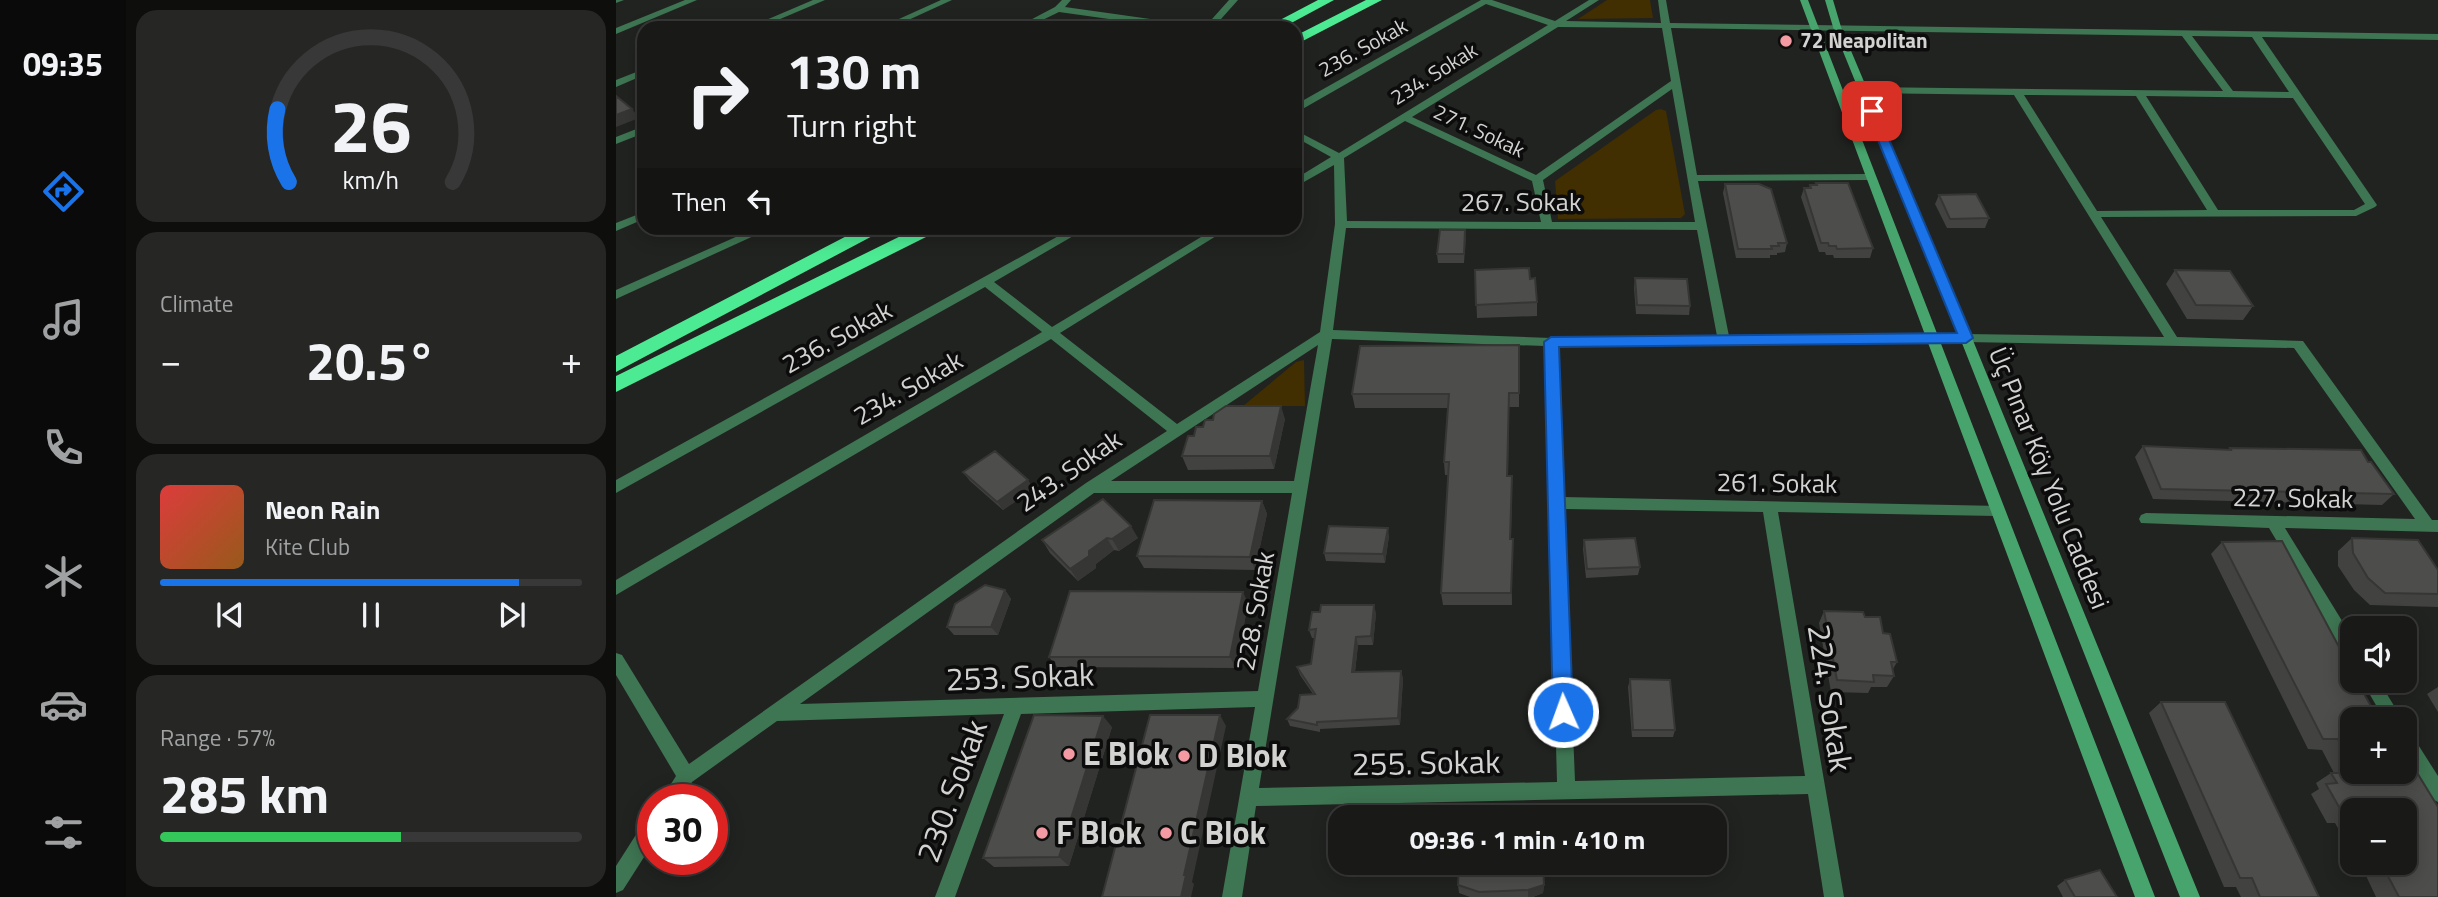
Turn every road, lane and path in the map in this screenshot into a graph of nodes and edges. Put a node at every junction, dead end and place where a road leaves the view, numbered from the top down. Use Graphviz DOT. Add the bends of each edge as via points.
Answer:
graph roads {
  1 [pos="693,0"];
  2 [pos="821,0"];
  3 [pos="929,0"];
  4 [pos="1067,0"];
  5 [pos="1234,0"];
  6 [pos="1328,0"];
  7 [pos="1376,0"];
  8 [pos="1487,0"];
  9 [pos="1595,0"];
  10 [pos="1662,0"];
  11 [pos="1804,0"];
  12 [pos="1829,0"];
  13 [pos="944,2"];
  14 [pos="1058,9"];
  15 [pos="1122,17"];
  16 [pos="641,21"];
  17 [pos="768,21"];
  18 [pos="901,21"];
  19 [pos="1033,21"];
  20 [pos="1112,21"];
  21 [pos="1148,21"];
  22 [pos="1214,21"];
  23 [pos="1286,21"];
  24 [pos="637,23"];
  25 [pos="1555,24"];
  26 [pos="1665,25"];
  27 [pos="1814,26"];
  28 [pos="1837,27"];
  29 [pos="616,31"];
  30 [pos="2184,32"];
  31 [pos="2255,34"];
  32 [pos="1302,37"];
  33 [pos="2438,37"];
  34 [pos="616,72"];
  35 [pos="621,82"];
  36 [pos="1675,83"];
  37 [pos="1862,90"];
  38 [pos="2017,92"];
  39 [pos="2139,93"];
  40 [pos="2230,94"];
  41 [pos="2297,95"];
  42 [pos="1302,104"];
  43 [pos="1404,117"];
  44 [pos="637,132"];
  45 [pos="1302,137"];
  46 [pos="616,141"];
  47 [pos="1339,157"];
  48 [pos="1870,177"];
  49 [pos="1692,178"];
  50 [pos="1538,179"];
  51 [pos="1302,180"];
  52 [pos="2093,214"];
  53 [pos="2215,214"];
  54 [pos="637,218"];
  55 [pos="1340,224"];
  56 [pos="1547,225"];
  57 [pos="1701,226"];
  58 [pos="616,227"];
  59 [pos="749,235"];
  60 [pos="858,235"];
  61 [pos="860,235"];
  62 [pos="916,235"];
  63 [pos="1068,235"];
  64 [pos="1212,235"];
  65 [pos="985,281"];
  66 [pos="616,295"];
  67 [pos="1051,333"];
  68 [pos="1326,334"];
  69 [pos="1966,338"];
  70 [pos="1931,339"];
  71 [pos="1724,341"];
  72 [pos="1551,342"];
  73 [pos="2174,343"];
  74 [pos="616,349"];
  75 [pos="616,365"];
  76 [pos="616,385"];
  77 [pos="1175,430"];
  78 [pos="616,487"];
  79 [pos="1091,487"];
  80 [pos="1301,487"];
  81 [pos="1556,503"];
  82 [pos="1770,508"];
  83 [pos="1996,510"];
  84 [pos="2146,519"];
  85 [pos="2273,522"];
  86 [pos="2433,526"];
  87 [pos="616,589"];
  88 [pos="2340,632"];
  89 [pos="616,660"];
  90 [pos="1265,699"];
  91 [pos="1015,706"];
  92 [pos="777,713"];
  93 [pos="2417,759"];
  94 [pos="686,776"];
  95 [pos="681,784"];
  96 [pos="1814,785"];
  97 [pos="1566,790"];
  98 [pos="2438,793"];
  99 [pos="1249,797"];
  100 [pos="637,851"];
  101 [pos="616,883"];
  102 [pos="944,897"];
  103 [pos="1232,897"];
  104 [pos="1834,897"];
  105 [pos="2145,897"];
  106 [pos="2190,897"];
  1 -- 16 [label="street"];
  2 -- 17 [label="street"];
  3 -- 13 [label="street"];
  4 -- 14 [label="street"];
  5 -- 22 [label="street"];
  6 -- 23 [label="highway"];
  7 -- 32 [label="highway"];
  8 -- 25 [label="street"];
  8 -- 42 [label="street, 236. Sokak"];
  9 -- 25 [label="street, 234. Sokak"];
  10 -- 26 [label="street"];
  11 -- 27 [label="main road"];
  12 -- 28 [label="main road, Üç Pınar Köy Yolu Caddesi"];
  13 -- 18 [label="street"];
  14 -- 15 [label="street"];
  14 -- 19 [label="street"];
  15 -- 20 [label="street"];
  15 -- 21 [label="street"];
  24 -- 29 [label="street"];
  25 -- 26 [label="street"];
  25 -- 43 [label="street, 234. Sokak"];
  26 -- 27 [label="street"];
  26 -- 36 [label="street"];
  27 -- 28 [label="street"];
  27 -- 48 [label="main road"];
  28 -- 30 [label="street"];
  28 -- 37 [label="main road, Üç Pınar Köy Yolu Caddesi"];
  30 -- 31 [label="street"];
  30 -- 40 [label="street"];
  31 -- 33 [label="street"];
  31 -- 41 [label="street"];
  34 -- 35 [label="street"];
  36 -- 49 [label="street"];
  36 -- 50 [label="street"];
  37 -- 38 [label="street"];
  37 -- 69 [label="main road, Üç Pınar Köy Yolu Caddesi"];
  38 -- 39 [label="street"];
  38 -- 52 [label="street"];
  39 -- 40 [label="street"];
  39 -- 53 [label="street"];
  40 -- 41 [label="street"];
  41 -- 53 [label="street" via="2371,205 2356,213"];
  43 -- 47 [label="street, 234. Sokak"];
  43 -- 50 [label="street, 271. Sokak"];
  44 -- 46 [label="street"];
  45 -- 47 [label="street"];
  47 -- 51 [label="street, 234. Sokak"];
  47 -- 55 [label="street"];
  48 -- 49 [label="street"];
  48 -- 70 [label="main road"];
  49 -- 57 [label="street"];
  50 -- 56 [label="street"];
  52 -- 53 [label="street"];
  52 -- 73 [label="street"];
  54 -- 58 [label="street"];
  55 -- 56 [label="street, 267. Sokak"];
  55 -- 68 [label="street"];
  56 -- 57 [label="street, 267. Sokak"];
  57 -- 71 [label="street"];
  59 -- 66 [label="street"];
  60 -- 74 [label="highway"];
  61 -- 75 [label="highway"];
  62 -- 76 [label="highway"];
  63 -- 65 [label="street, 236. Sokak"];
  64 -- 67 [label="street, 234. Sokak"];
  65 -- 67 [label="street"];
  65 -- 78 [label="street, 236. Sokak"];
  67 -- 77 [label="street"];
  67 -- 87 [label="street, 234. Sokak"];
  68 -- 72 [label="street"];
  68 -- 77 [label="street, 243. Sokak"];
  68 -- 80 [label="street, 228. Sokak"];
  69 -- 70 [label="street"];
  69 -- 73 [label="street"];
  69 -- 106 [label="main road, Üç Pınar Köy Yolu Caddesi"];
  70 -- 71 [label="street"];
  70 -- 83 [label="main road"];
  71 -- 72 [label="street"];
  72 -- 81 [label="street"];
  73 -- 86 [label="street" via="2298,344"];
  77 -- 79 [label="street, 243. Sokak"];
  79 -- 80 [label="street"];
  79 -- 92 [label="street, 243. Sokak"];
  80 -- 90 [label="street, 228. Sokak"];
  81 -- 82 [label="street, 261. Sokak"];
  81 -- 97 [label="street"];
  82 -- 83 [label="street, 261. Sokak"];
  82 -- 96 [label="street, 224. Sokak"];
  83 -- 105 [label="main road"];
  84 -- 85 [label="street, 227. Sokak"];
  85 -- 86 [label="street, 227. Sokak"];
  85 -- 88 [label="street"];
  89 -- 94 [label="street"];
  90 -- 91 [label="street, 253. Sokak"];
  90 -- 99 [label="street, 228. Sokak"];
  91 -- 92 [label="street, 253. Sokak"];
  91 -- 102 [label="street, 230. Sokak"];
  92 -- 94 [label="street, 243. Sokak"];
  93 -- 98 [label="street"];
  94 -- 95 [label="street, 243. Sokak"];
  96 -- 97 [label="street, 255. Sokak"];
  96 -- 104 [label="street, 224. Sokak"];
  97 -- 99 [label="street, 255. Sokak"];
  99 -- 103 [label="street, 228. Sokak"];
  100 -- 101 [label="street"];
}
